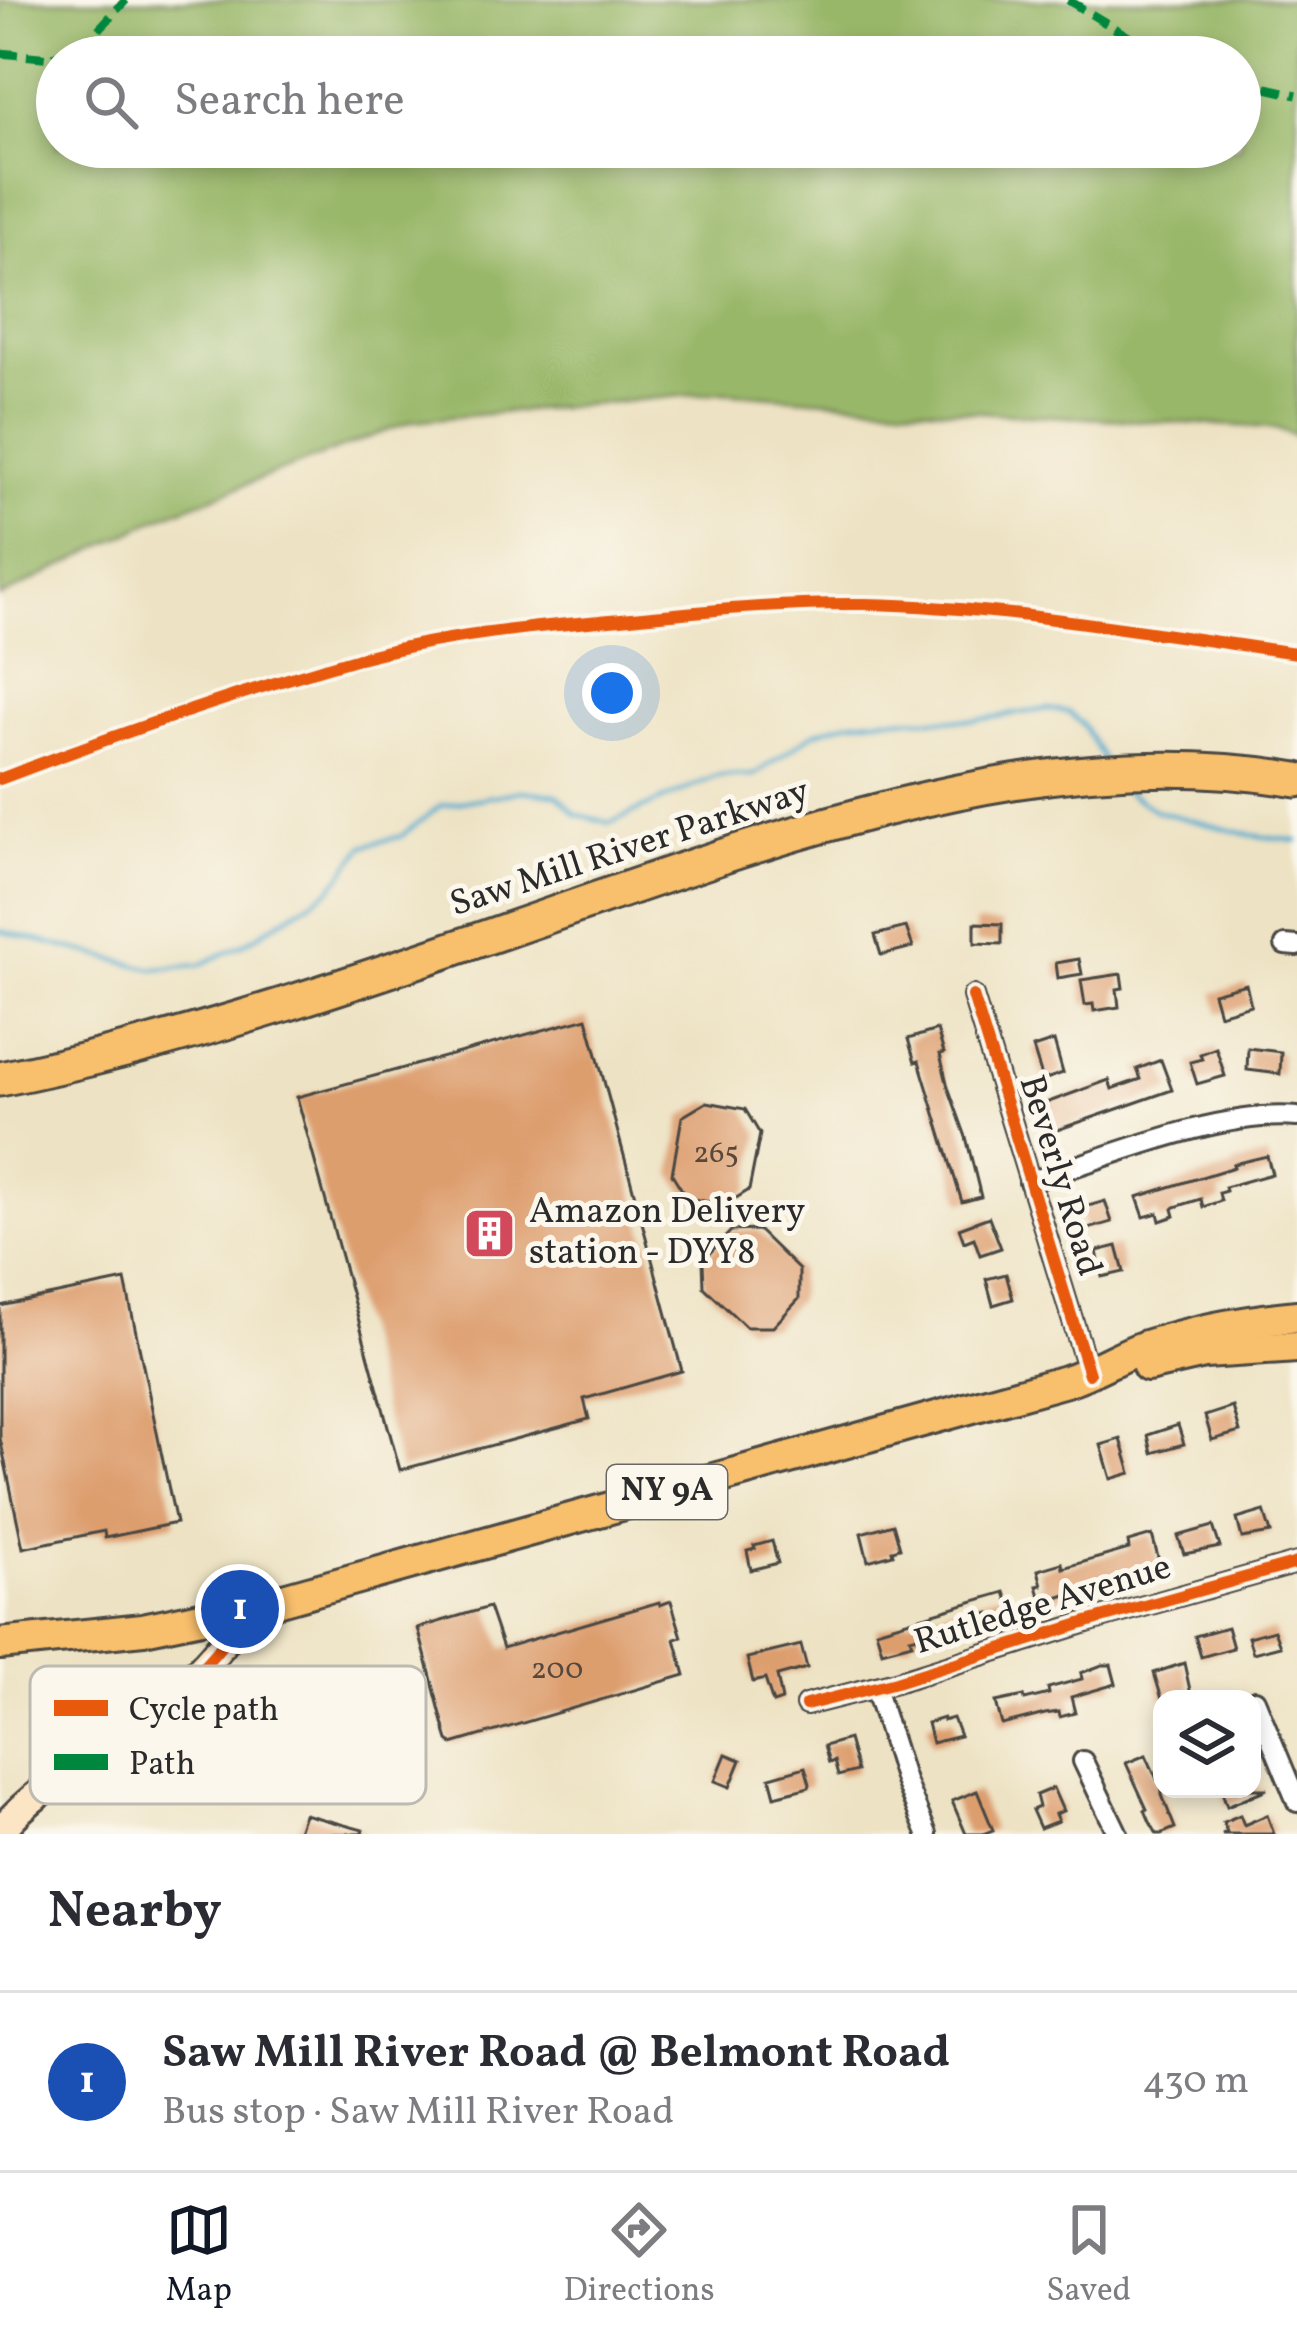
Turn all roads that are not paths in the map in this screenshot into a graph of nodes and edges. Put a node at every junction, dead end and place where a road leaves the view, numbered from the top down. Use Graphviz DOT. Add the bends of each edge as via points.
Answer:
graph roads {
  1 [pos="1135,760"];
  2 [pos="1297,760"];
  3 [pos="1087,763"];
  4 [pos="1297,780"];
  5 [pos="973,996"];
  6 [pos="0,1059"];
  7 [pos="0,1079"];
  8 [pos="1297,1118"];
  9 [pos="1029,1181"];
  10 [pos="1297,1316"];
  11 [pos="1297,1347"];
  12 [pos="1089,1374"];
  13 [pos="1297,1563"];
  14 [pos="244,1608"];
  15 [pos="0,1644"];
  16 [pos="204,1666"];
  17 [pos="875,1688"];
  18 [pos="806,1705"];
  19 [pos="1261,1715"];
  20 [pos="1083,1761"];
  21 [pos="1297,1802"];
  22 [pos="30,1803"];
  23 [pos="0,1833"];
  24 [pos="927,1834"];
  25 [pos="1118,1834"];
  1 -- 2 [label="highway, Saw Mill River Parkway" via="1204,751"];
  1 -- 3 [label="highway, Saw Mill River Parkway"];
  1 -- 4 [label="highway, Saw Mill River Parkway"];
  3 -- 6 [label="highway, Saw Mill River Parkway" via="966,771 829,804 257,994"];
  3 -- 7 [label="highway, Saw Mill River Parkway" via="818,827 261,1013"];
  5 -- 9 [label="street, Beverly Road"];
  8 -- 9 [label="street" via="1249,1117"];
  9 -- 12 [label="street, Beverly Road"];
  10 -- 12 [label="main road, NY 9A" via="1159,1342"];
  11 -- 12 [label="main road, NY 9A"];
  12 -- 14 [label="main road, NY 9A"];
  13 -- 17 [label="street, Rutledge Avenue"];
  14 -- 15 [label="main road, NY 9A"];
  14 -- 16 [label="street"];
  17 -- 18 [label="street, Rutledge Avenue"];
  17 -- 24 [label="street"];
  19 -- 21 [label="street"];
  20 -- 25 [label="street"];
  22 -- 23 [label="street"];
}
